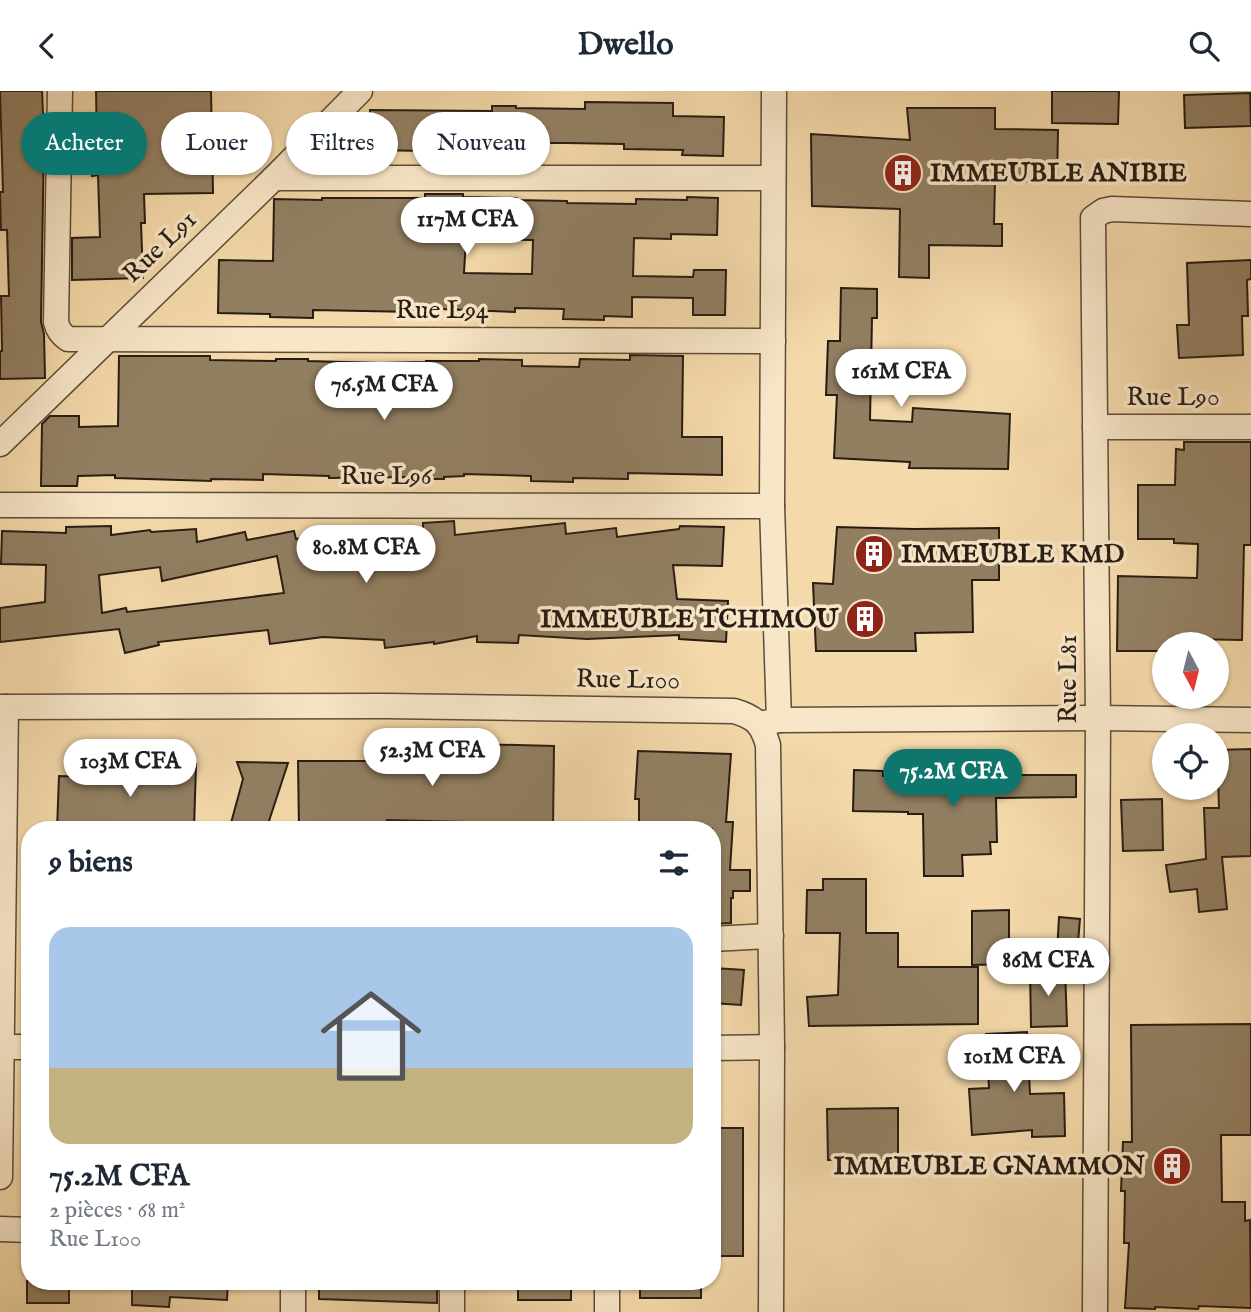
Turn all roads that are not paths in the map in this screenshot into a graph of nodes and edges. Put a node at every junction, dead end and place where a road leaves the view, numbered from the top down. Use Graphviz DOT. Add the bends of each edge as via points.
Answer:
graph roads {
  1 [pos="60,91"];
  2 [pos="360,91"];
  3 [pos="774,91"];
  4 [pos="274,178"];
  5 [pos="774,178"];
  6 [pos="1251,214"];
  7 [pos="110,338"];
  8 [pos="773,341"];
  9 [pos="1095,427"];
  10 [pos="1251,427"];
  11 [pos="0,444"];
  12 [pos="0,505"];
  13 [pos="772,506"];
  14 [pos="3,707"];
  15 [pos="1098,717"];
  16 [pos="1251,720"];
  17 [pos="769,722"];
  18 [pos="771,936"];
  19 [pos="721,939"];
  20 [pos="2,1047"];
  21 [pos="21,1047"];
  22 [pos="772,1047"];
  23 [pos="721,1048"];
  24 [pos="0,1177"];
  25 [pos="293,1290"];
  26 [pos="452,1290"];
  27 [pos="607,1290"];
  28 [pos="293,1312"];
  29 [pos="452,1312"];
  30 [pos="607,1312"];
  31 [pos="771,1312"];
  32 [pos="1095,1312"];
  1 -- 7 [label="street, Rue L94" via="57,329 68,339"];
  2 -- 4 [label="street, Rue L91"];
  3 -- 5 [label="street"];
  4 -- 5 [label="street"];
  4 -- 7 [label="street, Rue L91"];
  5 -- 8 [label="street"];
  6 -- 9 [label="street, Rue L81" via="1112,209 1093,218"];
  7 -- 8 [label="street, Rue L94"];
  7 -- 11 [label="street, Rue L91"];
  8 -- 13 [label="street"];
  9 -- 10 [label="street, Rue L90"];
  9 -- 15 [label="street, Rue L81"];
  12 -- 13 [label="street, Rue L96"];
  13 -- 17 [label="street"];
  14 -- 17 [label="street, Rue L100" via="734,711"];
  14 -- 20 [label="street"];
  15 -- 16 [label="street, Rue L100"];
  15 -- 17 [label="street, Rue L100"];
  15 -- 32 [label="street, Rue L81"];
  17 -- 18 [label="street"];
  18 -- 19 [label="street"];
  18 -- 22 [label="street"];
  20 -- 21 [label="street"];
  20 -- 24 [label="street"];
  22 -- 23 [label="street"];
  22 -- 31 [label="street"];
  25 -- 28 [label="street"];
  26 -- 29 [label="street"];
  27 -- 30 [label="street"];
}
